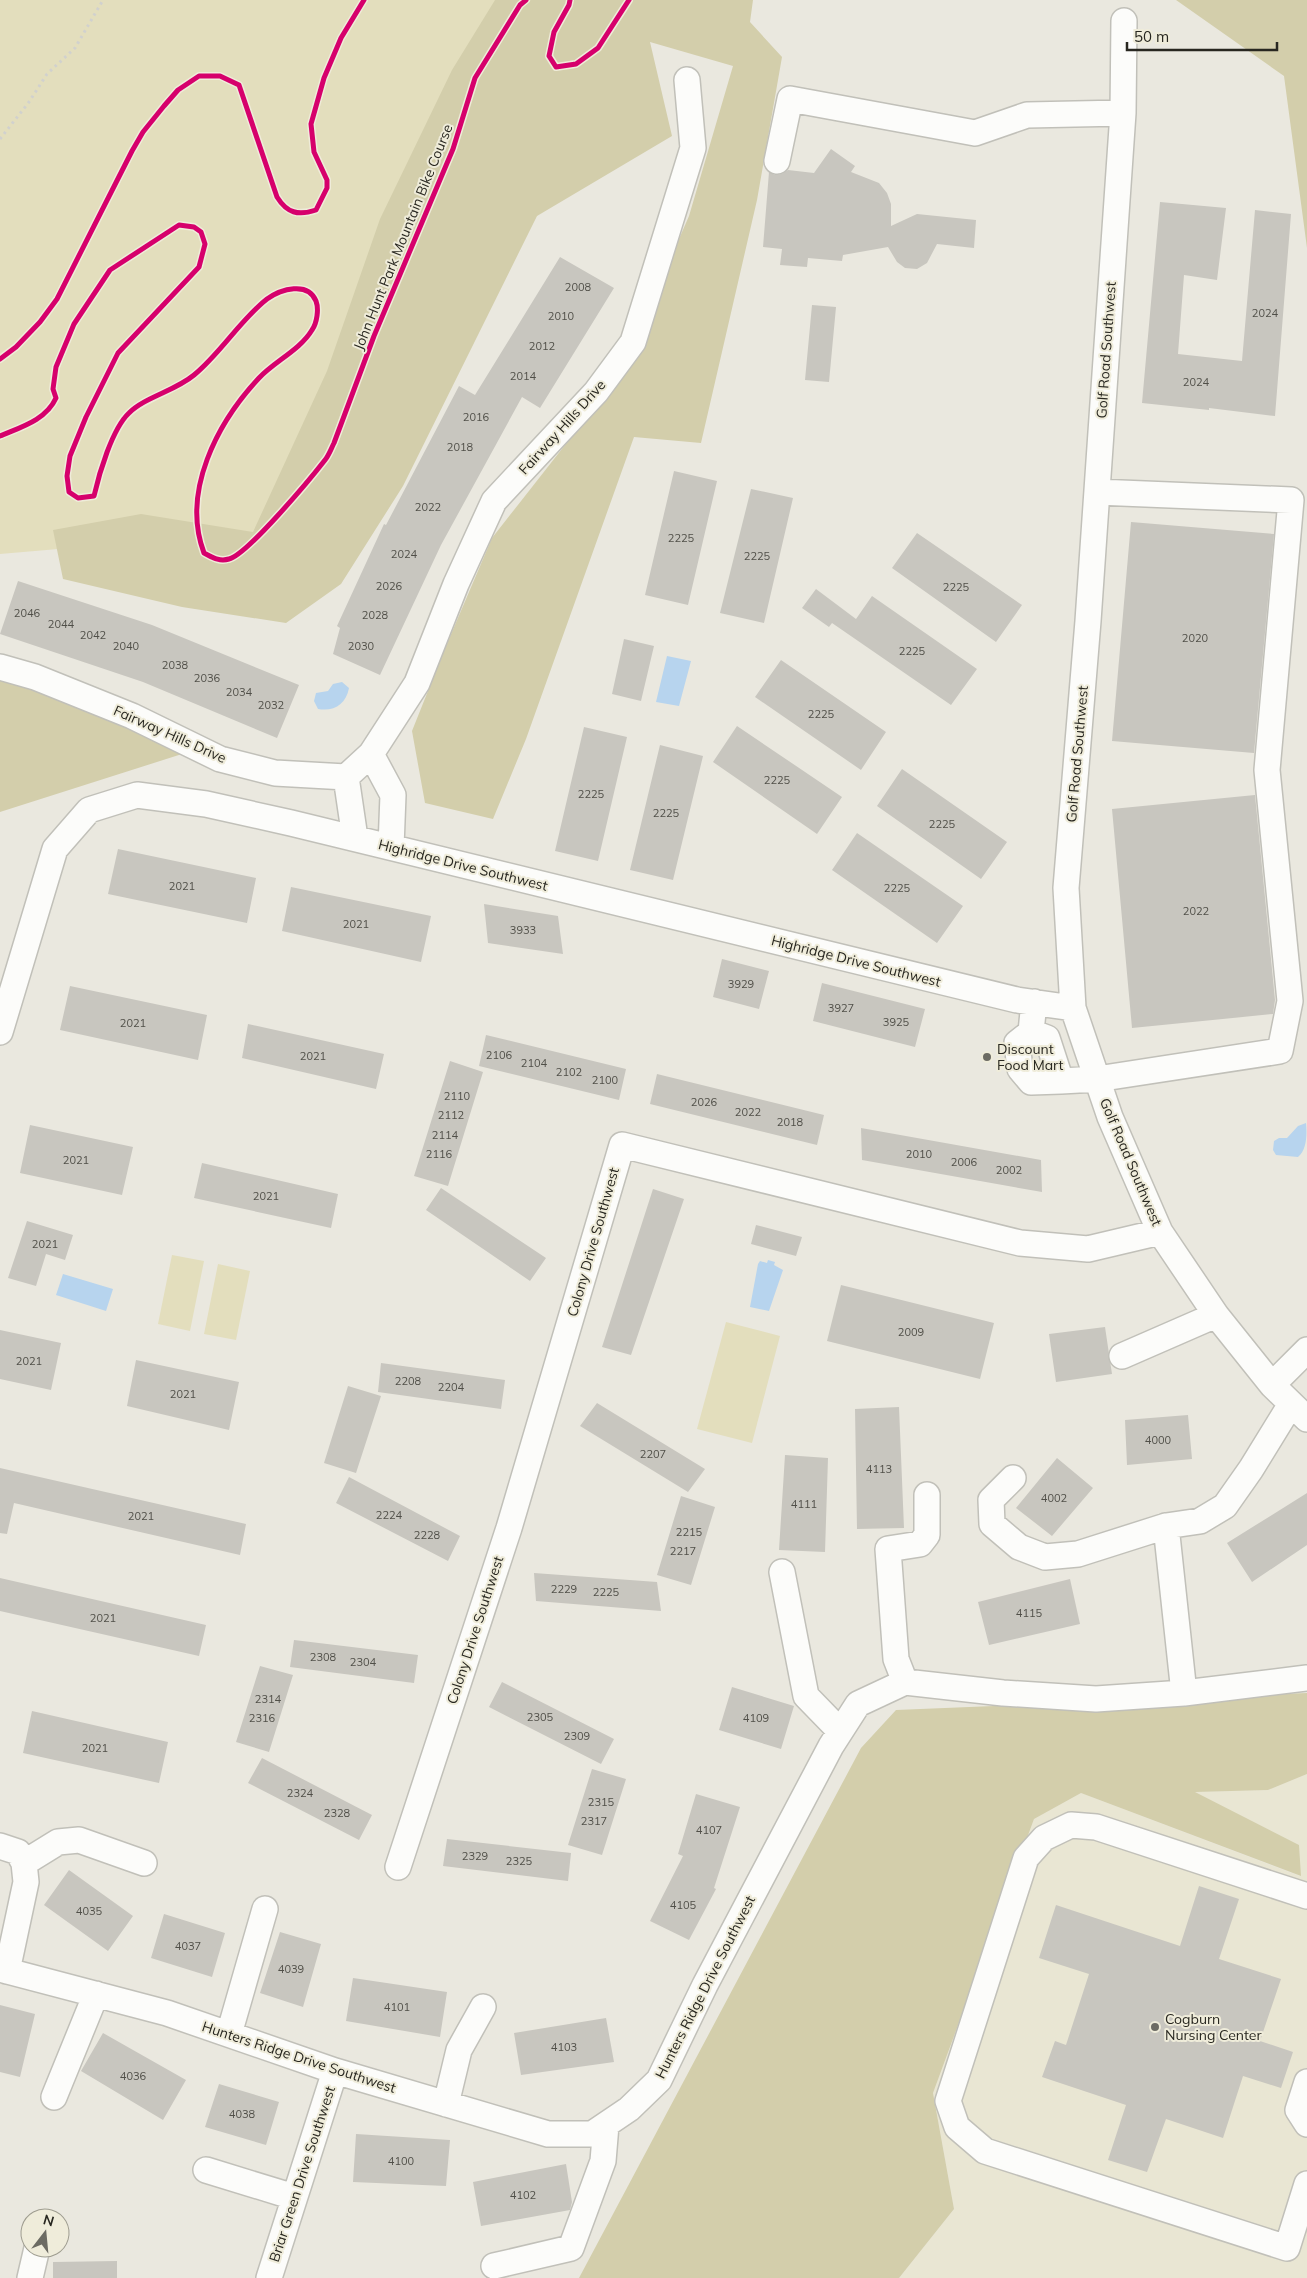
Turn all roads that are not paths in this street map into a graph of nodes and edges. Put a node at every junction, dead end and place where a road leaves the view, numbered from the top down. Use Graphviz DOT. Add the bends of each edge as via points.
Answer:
graph roads {
  1 [pos="1124,21"];
  2 [pos="687,80"];
  3 [pos="1123,113"];
  4 [pos="777,161"];
  5 [pos="1097,492"];
  6 [pos="0,667"];
  7 [pos="371,754"];
  8 [pos="346,776"];
  9 [pos="355,838"];
  10 [pos="391,847"];
  11 [pos="1034,1002"];
  12 [pos="1073,1008"];
  13 [pos="0,1032"];
  14 [pos="1031,1032"];
  15 [pos="1097,1079"];
  16 [pos="1061,1081"];
  17 [pos="1160,1232"];
  18 [pos="1216,1315"];
  19 [pos="1307,1350"];
  20 [pos="1122,1356"];
  21 [pos="1272,1385"];
  22 [pos="1299,1412"];
  23 [pos="1013,1478"];
  24 [pos="927,1495"];
  25 [pos="1166,1526"];
  26 [pos="782,1572"];
  27 [pos="1307,1678"];
  28 [pos="905,1682"];
  29 [pos="1184,1693"];
  30 [pos="840,1731"];
  31 [pos="0,1846"];
  32 [pos="24,1863"];
  33 [pos="144,1863"];
  34 [pos="398,1867"];
  35 [pos="1307,1896"];
  36 [pos="265,1909"];
  37 [pos="3,1970"];
  38 [pos="96,1994"];
  39 [pos="483,2007"];
  40 [pos="229,2034"];
  41 [pos="335,2071"];
  42 [pos="1307,2082"];
  43 [pos="54,2096"];
  44 [pos="446,2104"];
  45 [pos="1307,2124"];
  46 [pos="606,2125"];
  47 [pos="206,2170"];
  48 [pos="1307,2184"];
  49 [pos="294,2197"];
  50 [pos="1297,2251"];
  51 [pos="35,2258"];
  52 [pos="494,2266"];
  53 [pos="30,2278"];
  54 [pos="269,2278"];
  1 -- 3 [label="street, Golf Road Southwest"];
  2 -- 7 [label="street, Fairway Hills Drive" via="693,148 633,342 596,392 494,502 456,584 417,682"];
  3 -- 4 [label="street" via="1027,115 975,133 790,100"];
  3 -- 5 [label="street, Golf Road Southwest"];
  5 -- 12 [label="street, Golf Road Southwest" via="1066,888"];
  5 -- 15 [label="street" via="1291,500 1267,770 1290,1001 1280,1051"];
  6 -- 8 [label="street, Fairway Hills Drive" via="35,677 132,716 220,759 275,773"];
  7 -- 8 [label="street, Fairway Hills Drive"];
  7 -- 10 [label="street" via="393,795"];
  8 -- 9 [label="street"];
  9 -- 10 [label="street, Highridge Drive Southwest"];
  9 -- 13 [label="street, Highridge Drive Southwest" via="206,804 137,795 89,810 56,849"];
  10 -- 11 [label="street, Highridge Drive Southwest"];
  11 -- 12 [label="street, Highridge Drive Southwest"];
  11 -- 14 [label="street"];
  12 -- 15 [label="street, Golf Road Southwest"];
  14 -- 16 [label="street" via="1047,1038"];
  14 -- 16 [label="street" via="1017,1043 1020,1069 1031,1082"];
  15 -- 16 [label="street"];
  15 -- 17 [label="street, Golf Road Southwest" via="1110,1118"];
  17 -- 18 [label="street, Golf Road Southwest"];
  17 -- 34 [label="street, Colony Drive Southwest" via="1088,1249 1020,1243 622,1145 509,1528"];
  18 -- 20 [label="street"];
  18 -- 21 [label="street, Golf Road Southwest"];
  19 -- 21 [label="street"];
  21 -- 22 [label="street, Golf Road Southwest"];
  22 -- 25 [label="street" via="1225,1506 1200,1521"];
  23 -- 25 [label="street" via="991,1500 992,1524 1020,1547 1045,1557 1078,1554"];
  24 -- 28 [label="street" via="927,1535 920,1544 888,1549 896,1659"];
  25 -- 29 [label="street"];
  26 -- 30 [label="street" via="806,1696"];
  27 -- 29 [label="street"];
  28 -- 29 [label="street" via="1096,1699"];
  28 -- 30 [label="street, Hunters Ridge Drive Southwest" via="858,1704"];
  30 -- 46 [label="street, Hunters Ridge Drive Southwest" via="705,1985 659,2080 629,2109"];
  31 -- 32 [label="street" via="18,1852"];
  32 -- 33 [label="street" via="58,1842 79,1840"];
  32 -- 37 [label="street" via="26,1882"];
  35 -- 50 [label="street" via="1096,1827 1071,1825 1044,1838 1026,1858 948,2100 957,2127 985,2151"];
  36 -- 40 [label="street"];
  37 -- 38 [label="street, Hunters Ridge Drive Southwest"];
  38 -- 40 [label="street, Hunters Ridge Drive Southwest"];
  38 -- 43 [label="street"];
  39 -- 44 [label="street" via="459,2050"];
  40 -- 41 [label="street, Hunters Ridge Drive Southwest"];
  41 -- 44 [label="street, Hunters Ridge Drive Southwest"];
  41 -- 49 [label="street, Briar Green Drive Southwest"];
  42 -- 45 [label="street" via="1298,2110"];
  44 -- 46 [label="street, Hunters Ridge Drive Southwest" via="548,2134 592,2134"];
  46 -- 52 [label="street" via="603,2161 571,2248"];
  47 -- 49 [label="street"];
  48 -- 50 [label="street"];
  49 -- 54 [label="street, Briar Green Drive Southwest"];
  51 -- 53 [label="street"];
}
